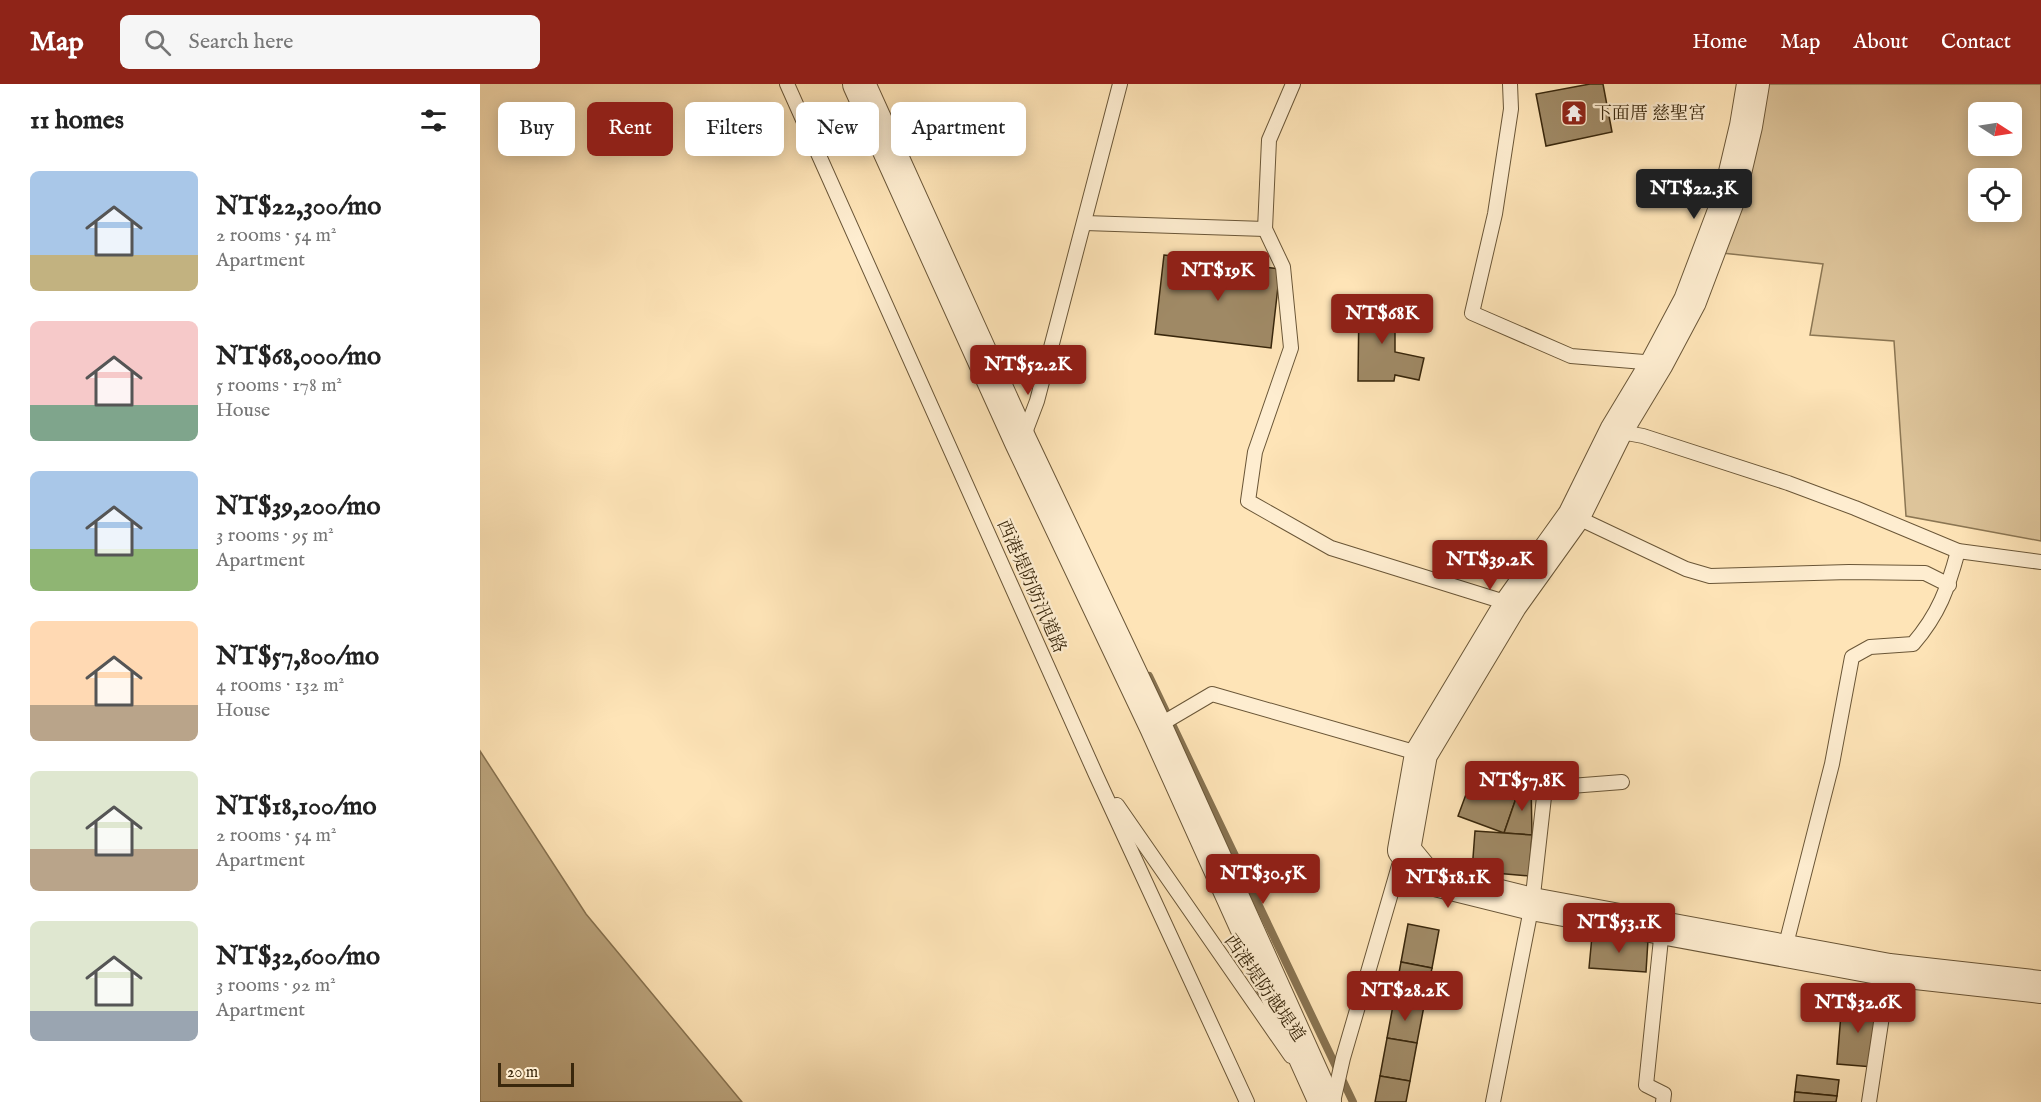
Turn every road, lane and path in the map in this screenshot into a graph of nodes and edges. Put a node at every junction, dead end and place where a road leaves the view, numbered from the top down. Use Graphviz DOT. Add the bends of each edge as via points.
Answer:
graph roads {
  1 [pos="787,84"];
  2 [pos="859,84"];
  3 [pos="1120,84"];
  4 [pos="1293,84"];
  5 [pos="1510,84"];
  6 [pos="1753,84"];
  7 [pos="1085,223"];
  8 [pos="1265,229"];
  9 [pos="1656,363"];
  10 [pos="1616,431"];
  11 [pos="1021,442"];
  12 [pos="1574,516"];
  13 [pos="1958,550"];
  14 [pos="2041,562"];
  15 [pos="1949,585"];
  16 [pos="1511,604"];
  17 [pos="1156,728"];
  18 [pos="1422,754"];
  19 [pos="1096,775"];
  20 [pos="1622,782"];
  21 [pos="1404,850"];
  22 [pos="1532,904"];
  23 [pos="1662,929"];
  24 [pos="1784,952"];
  25 [pos="1889,970"];
  26 [pos="2041,987"];
  27 [pos="1247,1102"];
  28 [pos="1324,1102"];
  29 [pos="1333,1102"];
  30 [pos="1493,1102"];
  31 [pos="1663,1102"];
  32 [pos="1869,1102"];
  1 -- 19 [label="lane, 西港堤防防汛道路"];
  2 -- 11 [label="street"];
  3 -- 7 [label="lane"];
  4 -- 8 [label="lane" via="1269,141"];
  5 -- 9 [label="lane" via="1511,109 1495,214 1472,313 1571,356"];
  6 -- 9 [label="street" via="1729,198 1690,301"];
  7 -- 8 [label="lane"];
  7 -- 11 [label="lane" via="1037,401"];
  8 -- 16 [label="lane" via="1282,267 1292,348 1255,452 1248,501 1331,548"];
  9 -- 10 [label="street"];
  10 -- 12 [label="street"];
  10 -- 13 [label="lane" via="1643,436 1788,483"];
  11 -- 17 [label="street"];
  12 -- 15 [label="lane" via="1686,569 1710,576 1925,573"];
  12 -- 16 [label="street"];
  13 -- 14 [label="lane"];
  13 -- 15 [label="lane"];
  15 -- 24 [label="lane" via="1930,624 1913,644 1870,647 1852,657 1832,764"];
  16 -- 18 [label="street"];
  17 -- 18 [label="lane" via="1212,694"];
  17 -- 28 [label="street"];
  18 -- 21 [label="street"];
  19 -- 27 [label="lane, 西港堤防防汛道路"];
  19 -- 28 [label="lane, 西港堤防越堤道"];
  20 -- 22 [label="lane" via="1545,788"];
  21 -- 22 [label="street" via="1427,878"];
  21 -- 29 [label="lane"];
  22 -- 23 [label="street"];
  22 -- 30 [label="lane"];
  23 -- 24 [label="street"];
  23 -- 31 [label="lane" via="1646,1084 1664,1094"];
  24 -- 25 [label="street"];
  25 -- 26 [label="street"];
  25 -- 32 [label="lane"];
}
